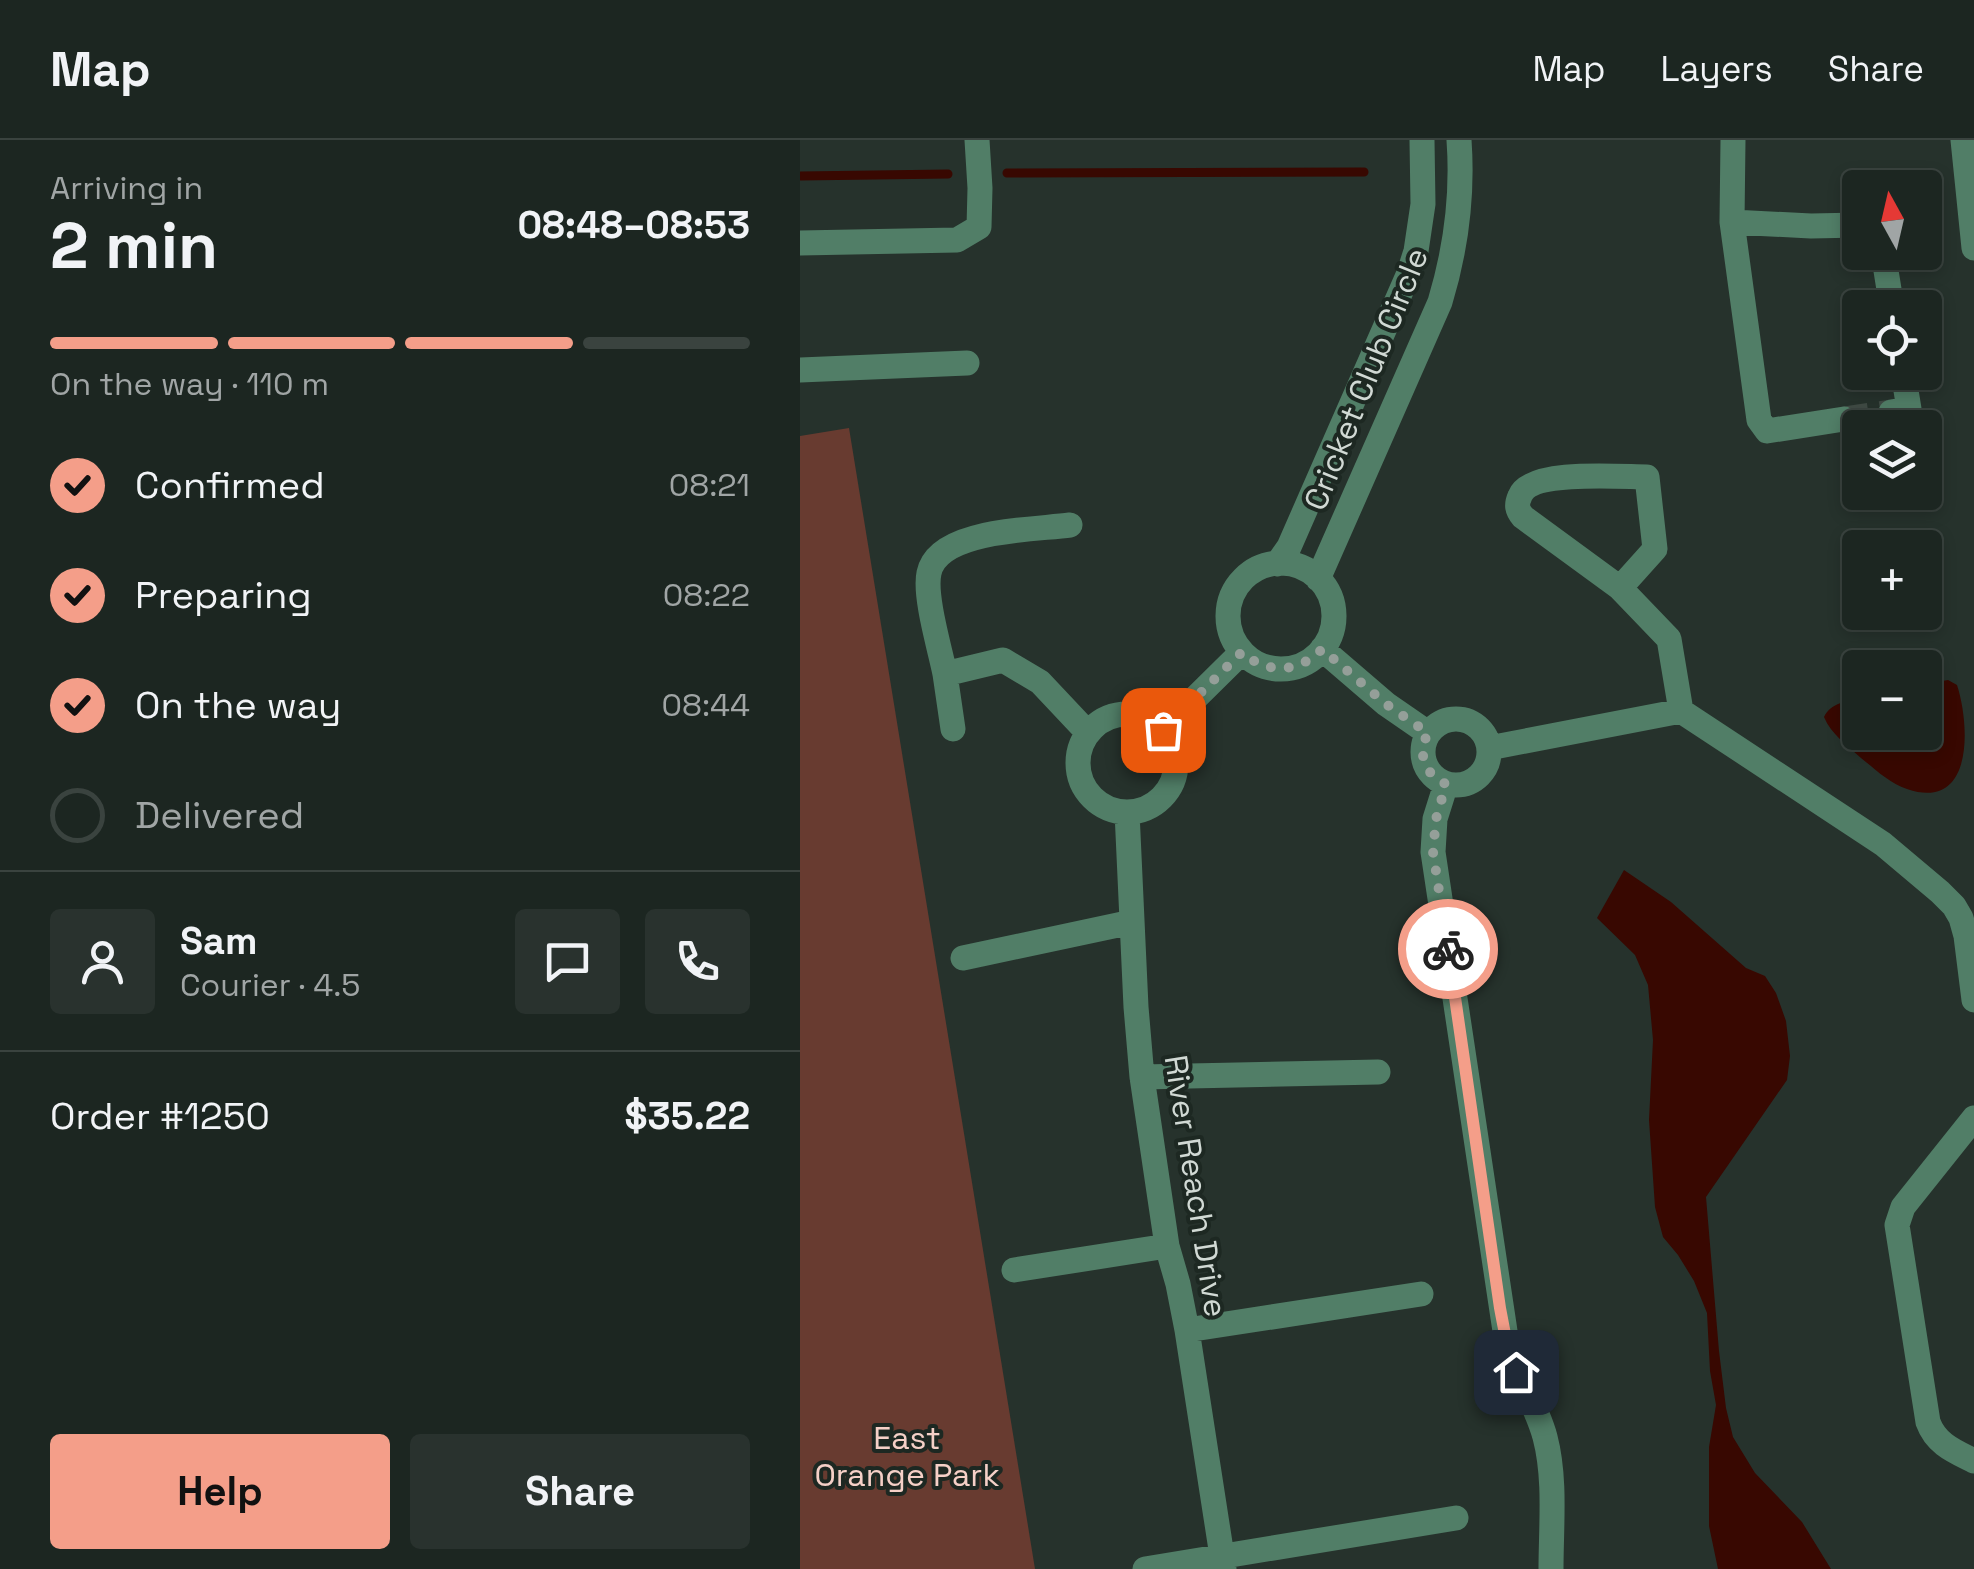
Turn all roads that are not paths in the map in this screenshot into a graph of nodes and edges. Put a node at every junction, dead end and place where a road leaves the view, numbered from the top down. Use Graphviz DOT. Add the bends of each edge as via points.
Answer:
graph roads {
  1 [pos="977,140"];
  2 [pos="1422,140"];
  3 [pos="1459,140"];
  4 [pos="1732,140"];
  5 [pos="1963,140"];
  6 [pos="1732,222"];
  7 [pos="1842,225"];
  8 [pos="800,243"];
  9 [pos="1974,248"];
  10 [pos="967,362"];
  11 [pos="800,370"];
  12 [pos="1902,390"];
  13 [pos="1900,410"];
  14 [pos="1842,419"];
  15 [pos="1070,525"];
  16 [pos="1276,564"];
  17 [pos="1318,579"];
  18 [pos="1620,588"];
  19 [pos="1322,649"];
  20 [pos="1242,652"];
  21 [pos="945,674"];
  22 [pos="1681,711"];
  23 [pos="953,730"];
  24 [pos="1163,730"];
  25 [pos="1088,733"];
  26 [pos="1428,733"];
  27 [pos="1489,748"];
  28 [pos="1446,784"];
  29 [pos="1127,812"];
  30 [pos="1132,922"];
  31 [pos="963,958"];
  32 [pos="1974,1000"];
  33 [pos="1378,1072"];
  34 [pos="1142,1077"];
  35 [pos="1974,1118"];
  36 [pos="1167,1246"];
  37 [pos="1014,1270"];
  38 [pos="1421,1294"];
  39 [pos="1187,1330"];
  40 [pos="1974,1461"];
  41 [pos="1456,1518"];
  42 [pos="1223,1562"];
  43 [pos="1145,1569"];
  44 [pos="1550,1569"];
  1 -- 8 [label="street" via="979,226 957,240"];
  2 -- 16 [label="street" via="1423,204 1409,273"];
  3 -- 17 [label="street, Cricket Club Circle" via="1458,222 1440,302"];
  4 -- 6 [label="street"];
  5 -- 9 [label="street"];
  6 -- 7 [label="street"];
  6 -- 14 [label="street" via="1758,420 1768,432"];
  10 -- 11 [label="street"];
  12 -- 13 [label="street"];
  15 -- 21 [label="street" via="974,537 944,550 929,570 928,589"];
  16 -- 17 [label="street" via="1298,566"];
  16 -- 20 [label="street" via="1250,573 1230,600 1229,628"];
  17 -- 19 [label="street" via="1333,608"];
  18 -- 18 [label="street" via="1523,517 1517,504 1525,486 1558,478 1647,477 1655,549"];
  18 -- 22 [label="street" via="1669,639"];
  19 -- 20 [label="street" via="1283,669"];
  19 -- 26 [label="street"];
  20 -- 24 [label="street"];
  21 -- 23 [label="street"];
  21 -- 25 [label="street" via="1003,660 1040,682"];
  22 -- 27 [label="street"];
  22 -- 32 [label="street" via="1883,844 1940,892 1961,918"];
  24 -- 25 [label="street" via="1123,714"];
  24 -- 29 [label="street" via="1175,750 1174,780 1156,803"];
  25 -- 29 [label="street" via="1078,763 1084,786 1101,804"];
  26 -- 27 [label="street" via="1440,722 1461,718 1480,729"];
  26 -- 28 [label="street" via="1424,762"];
  27 -- 28 [label="street" via="1480,775"];
  28 -- 44 [label="street" via="1433,852 1506,1336 1549,1454"];
  29 -- 30 [label="street, River Reach Drive"];
  30 -- 31 [label="street"];
  30 -- 34 [label="street, River Reach Drive"];
  33 -- 34 [label="street"];
  34 -- 36 [label="street, River Reach Drive"];
  35 -- 40 [label="street" via="1903,1206 1897,1225 1928,1422 1940,1443"];
  36 -- 37 [label="street"];
  36 -- 39 [label="street, River Reach Drive"];
  38 -- 39 [label="street"];
  39 -- 42 [label="street, River Reach Drive"];
  41 -- 42 [label="street"];
  42 -- 43 [label="street"];
}
